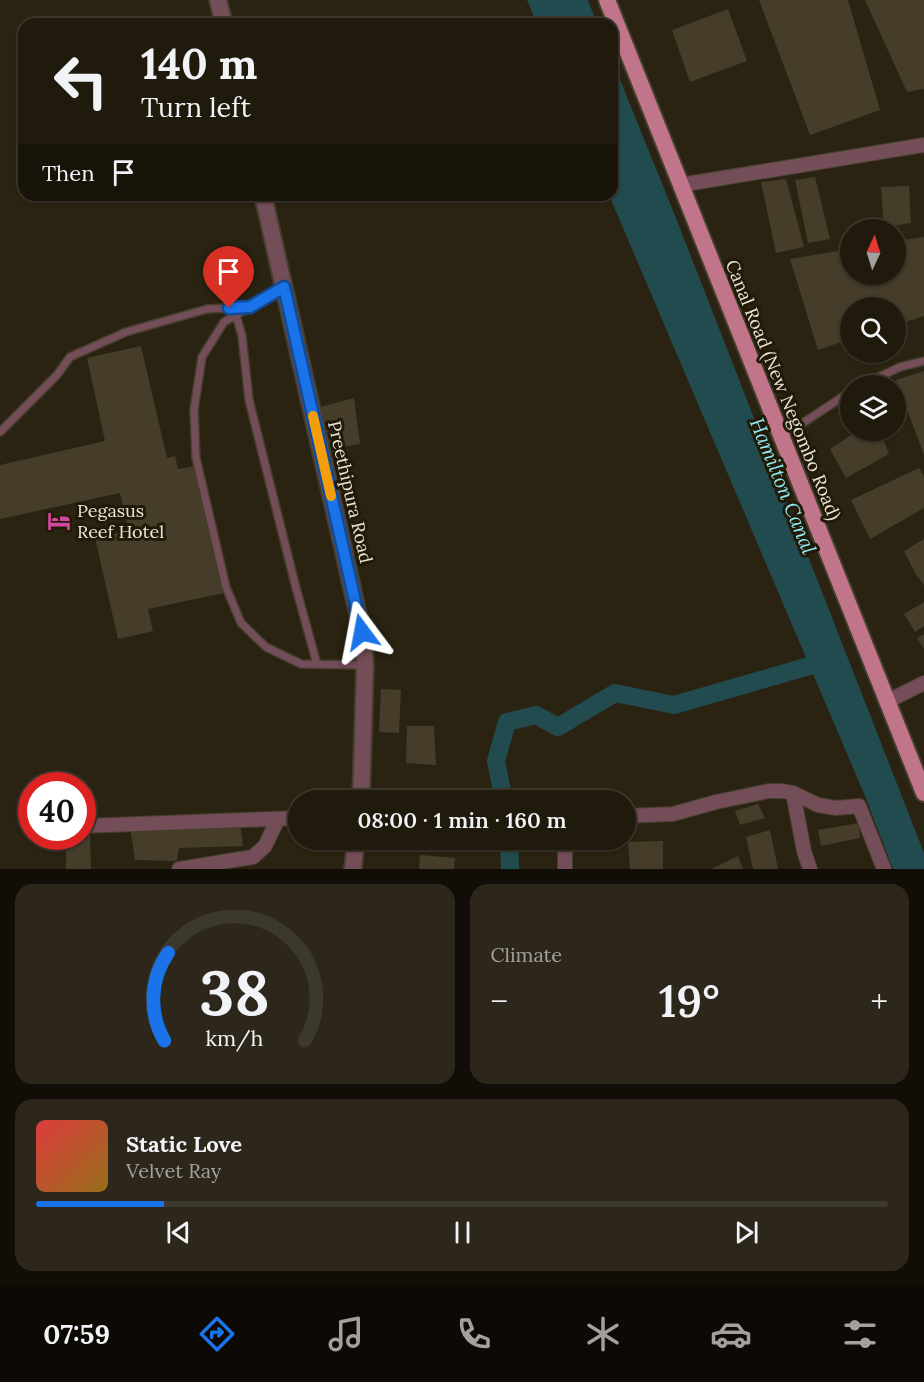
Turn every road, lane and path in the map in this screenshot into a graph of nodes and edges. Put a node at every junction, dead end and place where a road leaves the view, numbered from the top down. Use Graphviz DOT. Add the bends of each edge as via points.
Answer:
graph roads {
  1 [pos="218,0"];
  2 [pos="607,0"];
  3 [pos="222,18"];
  4 [pos="614,18"];
  5 [pos="618,28"];
  6 [pos="924,145"];
  7 [pos="680,185"];
  8 [pos="264,201"];
  9 [pos="284,287"];
  10 [pos="250,307"];
  11 [pos="236,315"];
  12 [pos="924,361"];
  13 [pos="883,375"];
  14 [pos="840,399"];
  15 [pos="0,432"];
  16 [pos="781,437"];
  17 [pos="317,664"];
  18 [pos="365,665"];
  19 [pos="924,683"];
  20 [pos="886,702"];
  21 [pos="361,790"];
  22 [pos="793,793"];
  23 [pos="924,793"];
  24 [pos="636,816"];
  25 [pos="279,819"];
  26 [pos="288,819"];
  27 [pos="96,826"];
  28 [pos="355,850"];
  29 [pos="565,850"];
  30 [pos="179,869"];
  31 [pos="353,869"];
  32 [pos="565,869"];
  33 [pos="810,869"];
  34 [pos="884,869"];
  1 -- 3 [label="street"];
  2 -- 4 [label="main road, Canal Road (New Negombo Road)"];
  5 -- 7 [label="main road, Canal Road (New Negombo Road)"];
  6 -- 7 [label="street"];
  7 -- 16 [label="main road, Canal Road (New Negombo Road)"];
  8 -- 9 [label="street, Preethipura Road"];
  9 -- 10 [label="lane"];
  9 -- 18 [label="street, Preethipura Road" via="362,632"];
  10 -- 11 [label="lane"];
  10 -- 15 [label="lane" via="207,309 126,332 70,357"];
  11 -- 17 [label="lane" via="252,410"];
  11 -- 17 [label="lane" via="224,322 202,357 194,410 196,458 226,587 241,623 266,648 301,664"];
  12 -- 13 [label="lane"];
  14 -- 16 [label="lane"];
  16 -- 20 [label="main road, Canal Road (New Negombo Road)"];
  17 -- 18 [label="lane"];
  18 -- 21 [label="street, Preethipura Road"];
  19 -- 20 [label="street"];
  20 -- 23 [label="main road, Canal Road (New Negombo Road)"];
  22 -- 24 [label="street" via="769,791 673,814"];
  22 -- 33 [label="street"];
  22 -- 34 [label="street" via="818,806 859,806"];
  25 -- 26 [label="street"];
  25 -- 27 [label="street"];
  25 -- 30 [label="street" via="265,846 253,857"];
  28 -- 31 [label="street"];
  29 -- 32 [label="street"];
}
